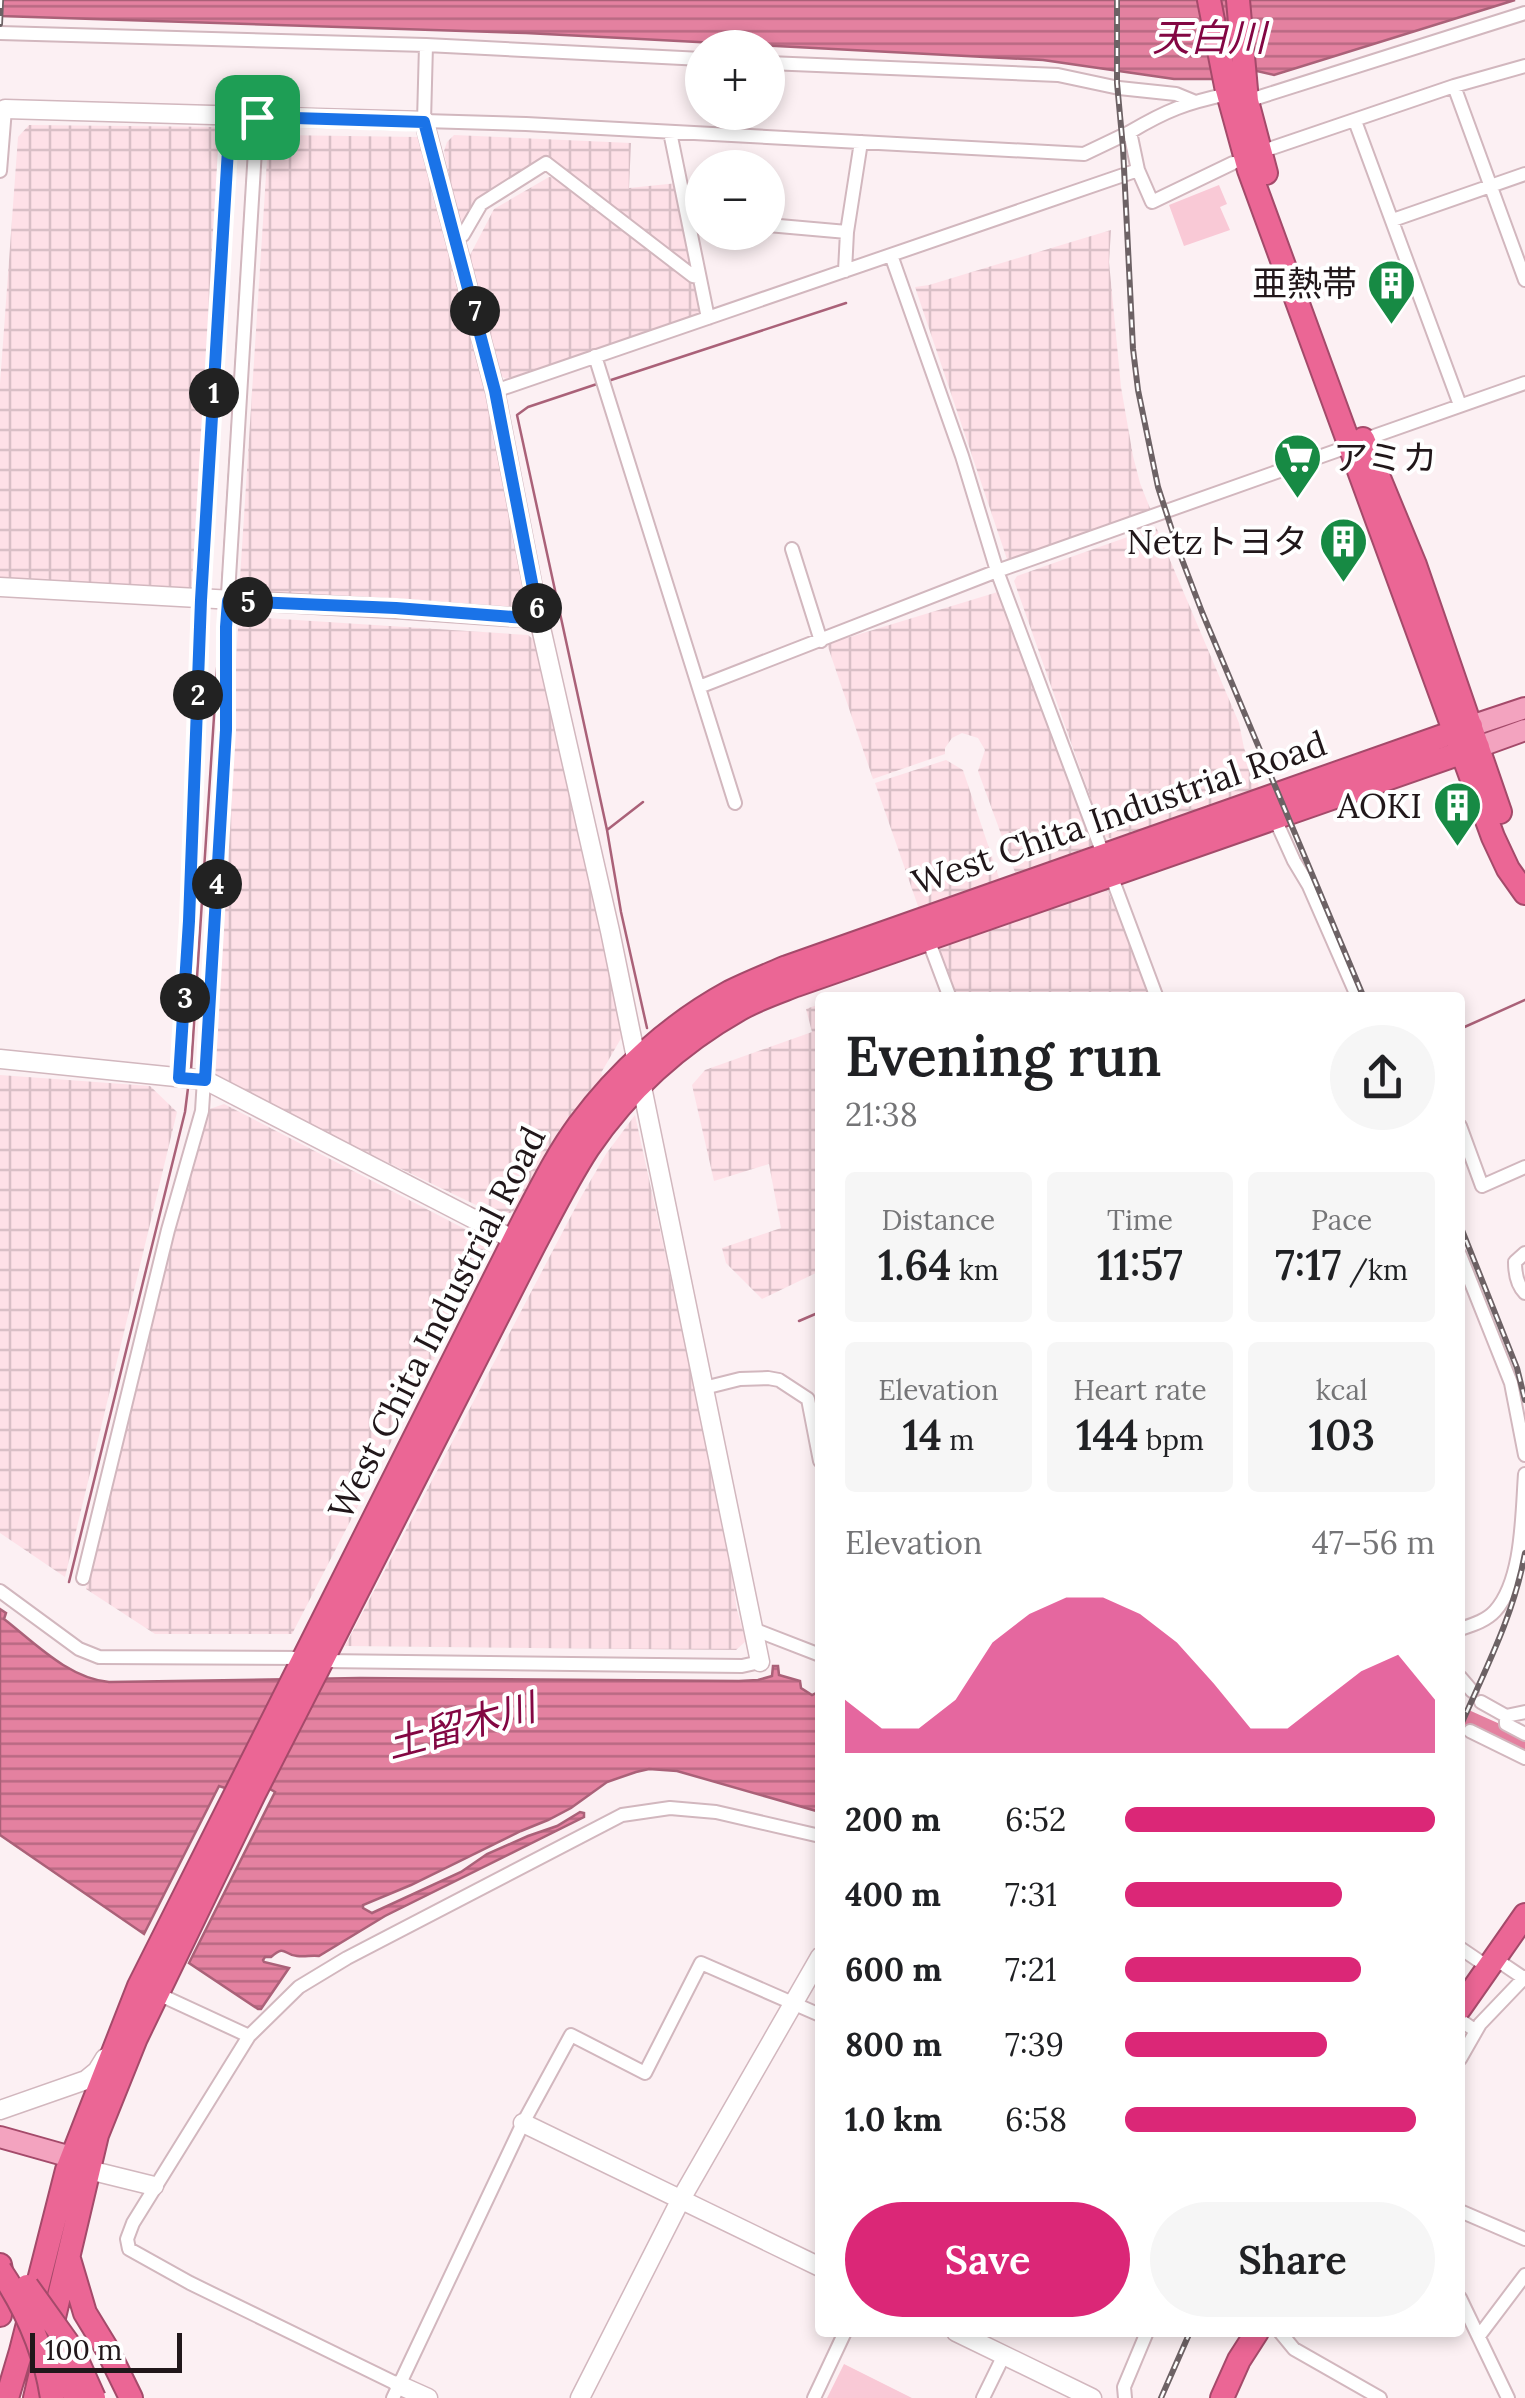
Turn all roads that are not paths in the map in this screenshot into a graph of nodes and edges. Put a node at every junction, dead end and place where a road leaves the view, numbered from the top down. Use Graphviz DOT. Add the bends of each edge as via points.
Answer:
graph roads {
  1 [pos="1209,0"];
  2 [pos="1238,0"];
  3 [pos="1525,12"];
  4 [pos="0,34"];
  5 [pos="426,44"];
  6 [pos="685,59"];
  7 [pos="785,64"];
  8 [pos="1525,66"];
  9 [pos="1454,86"];
  10 [pos="1237,91"];
  11 [pos="1193,102"];
  12 [pos="5,109"];
  13 [pos="230,116"];
  14 [pos="257,117"];
  15 [pos="1355,121"];
  16 [pos="424,122"];
  17 [pos="670,132"];
  18 [pos="1130,132"];
  19 [pos="861,142"];
  20 [pos="1272,148"];
  21 [pos="1234,164"];
  22 [pos="1138,170"];
  23 [pos="0,171"];
  24 [pos="1525,174"];
  25 [pos="685,182"];
  26 [pos="1490,186"];
  27 [pos="1393,220"];
  28 [pos="785,227"];
  29 [pos="847,232"];
  30 [pos="456,238"];
  31 [pos="698,250"];
  32 [pos="891,255"];
  33 [pos="846,270"];
  34 [pos="699,277"];
  35 [pos="1525,280"];
  36 [pos="708,318"];
  37 [pos="595,356"];
  38 [pos="1525,383"];
  39 [pos="495,391"];
  40 [pos="1460,405"];
  41 [pos="1356,443"];
  42 [pos="792,549"];
  43 [pos="997,571"];
  44 [pos="0,586"];
  45 [pos="201,600"];
  46 [pos="228,601"];
  47 [pos="539,619"];
  48 [pos="821,641"];
  49 [pos="699,687"];
  50 [pos="1525,708"];
  51 [pos="1525,730"];
  52 [pos="1467,740"];
  53 [pos="735,803"];
  54 [pos="1275,819"];
  55 [pos="1108,866"];
  56 [pos="1525,867"];
  57 [pos="1525,893"];
  58 [pos="924,929"];
  59 [pos="948,992"];
  60 [pos="1155,992"];
  61 [pos="1355,992"];
  62 [pos="0,1059"];
  63 [pos="636,1060"];
  64 [pos="179,1078"];
  65 [pos="205,1080"];
  66 [pos="641,1084"];
  67 [pos="1466,1161"];
  68 [pos="1525,1167"];
  69 [pos="523,1244"];
  70 [pos="1525,1253"];
  71 [pos="1465,1268"];
  72 [pos="1525,1292"];
  73 [pos="704,1388"];
  74 [pos="814,1397"];
  75 [pos="1525,1455"];
  76 [pos="1525,1474"];
  77 [pos="83,1578"];
  78 [pos="0,1591"];
  79 [pos="1465,1627"];
  80 [pos="752,1629"];
  81 [pos="815,1653"];
  82 [pos="760,1662"];
  83 [pos="312,1663"];
  84 [pos="1465,1683"];
  85 [pos="1525,1712"];
  86 [pos="1506,1716"];
  87 [pos="1470,1730"];
  88 [pos="1525,1734"];
  89 [pos="1525,1758"];
  90 [pos="815,1835"];
  91 [pos="1525,1916"];
  92 [pos="1465,1950"];
  93 [pos="1491,1962"];
  94 [pos="815,1966"];
  95 [pos="1525,1978"];
  96 [pos="148,1990"];
  97 [pos="1465,2001"];
  98 [pos="793,2003"];
  99 [pos="815,2014"];
  100 [pos="1465,2023"];
  101 [pos="1476,2031"];
  102 [pos="249,2036"];
  103 [pos="1465,2050"];
  104 [pos="52,2092"];
  105 [pos="0,2110"];
  106 [pos="523,2123"];
  107 [pos="81,2131"];
  108 [pos="0,2137"];
  109 [pos="0,2151"];
  110 [pos="76,2166"];
  111 [pos="154,2186"];
  112 [pos="681,2199"];
  113 [pos="1465,2212"];
  114 [pos="1525,2238"];
  115 [pos="0,2250"];
  116 [pos="68,2255"];
  117 [pos="815,2264"];
  118 [pos="0,2268"];
  119 [pos="1525,2274"];
  120 [pos="26,2286"];
  121 [pos="1465,2309"];
  122 [pos="0,2315"];
  123 [pos="1478,2336"];
  124 [pos="844,2337"];
  125 [pos="966,2337"];
  126 [pos="1145,2337"];
  127 [pos="1254,2337"];
  128 [pos="1287,2337"];
  129 [pos="1004,2356"];
  130 [pos="396,2391"];
  131 [pos="9,2398"];
  132 [pos="38,2398"];
  133 [pos="52,2398"];
  134 [pos="75,2398"];
  135 [pos="94,2398"];
  136 [pos="131,2398"];
  137 [pos="428,2398"];
  138 [pos="580,2398"];
  139 [pos="814,2398"];
  140 [pos="983,2398"];
  141 [pos="1092,2398"];
  142 [pos="1125,2398"];
  143 [pos="1222,2398"];
  144 [pos="1380,2398"];
  145 [pos="1508,2398"];
  1 -- 10 [label="highway"];
  2 -- 10 [label="highway"];
  3 -- 10 [label="street"];
  4 -- 5 [label="street"];
  5 -- 6 [label="street"];
  5 -- 16 [label="street"];
  7 -- 11 [label="street" via="1058,75"];
  8 -- 9 [label="street"];
  9 -- 15 [label="street"];
  9 -- 26 [label="street"];
  10 -- 11 [label="street"];
  10 -- 41 [label="highway" via="1248,170"];
  11 -- 18 [label="street"];
  12 -- 13 [label="street"];
  12 -- 23 [label="street"];
  13 -- 14 [label="street"];
  13 -- 45 [label="street"];
  14 -- 16 [label="street"];
  14 -- 46 [label="street"];
  15 -- 20 [label="street"];
  15 -- 27 [label="street"];
  16 -- 17 [label="street"];
  16 -- 30 [label="street"];
  17 -- 19 [label="street"];
  17 -- 25 [label="street"];
  18 -- 19 [label="street" via="1084,154"];
  18 -- 22 [label="street"];
  19 -- 29 [label="street"];
  21 -- 22 [label="street" via="1152,202"];
  22 -- 32 [label="street"];
  24 -- 26 [label="street"];
  26 -- 27 [label="street"];
  26 -- 35 [label="street"];
  27 -- 40 [label="street"];
  28 -- 29 [label="street"];
  29 -- 33 [label="street"];
  30 -- 34 [label="street" via="481,204 546,163"];
  30 -- 39 [label="street"];
  31 -- 34 [label="street"];
  32 -- 33 [label="street"];
  32 -- 43 [label="street"];
  33 -- 36 [label="street"];
  34 -- 36 [label="street"];
  36 -- 37 [label="street"];
  37 -- 39 [label="street"];
  37 -- 49 [label="street"];
  38 -- 40 [label="street"];
  39 -- 47 [label="street"];
  40 -- 41 [label="street"];
  41 -- 43 [label="street"];
  41 -- 52 [label="highway"];
  42 -- 48 [label="street"];
  43 -- 48 [label="street"];
  43 -- 55 [label="street"];
  44 -- 45 [label="street"];
  45 -- 46 [label="street"];
  45 -- 64 [label="street"];
  46 -- 47 [label="street"];
  46 -- 65 [label="street"];
  47 -- 63 [label="street"];
  48 -- 49 [label="street"];
  49 -- 53 [label="street"];
  50 -- 52 [label="main road"];
  51 -- 52 [label="main road"];
  52 -- 54 [label="highway, West Chita Industrial Road"];
  52 -- 55 [label="highway, West Chita Industrial Road"];
  52 -- 56 [label="highway"];
  52 -- 57 [label="highway" via="1493,837"];
  54 -- 55 [label="highway, West Chita Industrial Road"];
  54 -- 61 [label="street"];
  55 -- 58 [label="highway, West Chita Industrial Road"];
  55 -- 60 [label="street"];
  58 -- 59 [label="street"];
  58 -- 63 [label="highway, West Chita Industrial Road" via="787,967 730,992"];
  58 -- 66 [label="highway, West Chita Industrial Road" via="742,1008"];
  62 -- 64 [label="street"];
  63 -- 66 [label="street"];
  63 -- 69 [label="highway, West Chita Industrial Road" via="555,1161"];
  64 -- 65 [label="street"];
  65 -- 69 [label="street"];
  65 -- 77 [label="street"];
  66 -- 69 [label="highway, West Chita Industrial Road"];
  66 -- 73 [label="street"];
  67 -- 68 [label="street" via="1482,1186"];
  69 -- 83 [label="highway, West Chita Industrial Road"];
  70 -- 72 [label="street" via="1515,1262"];
  71 -- 75 [label="street" via="1511,1383"];
  73 -- 74 [label="street" via="768,1378"];
  73 -- 80 [label="street"];
  76 -- 79 [label="street" via="1518,1560 1505,1596 1493,1613"];
  78 -- 83 [label="street" via="79,1649 99,1656"];
  80 -- 81 [label="street"];
  80 -- 82 [label="street"];
  82 -- 83 [label="street"];
  83 -- 96 [label="highway, West Chita Industrial Road"];
  84 -- 86 [label="street"];
  85 -- 86 [label="street"];
  86 -- 88 [label="street" via="1506,1724"];
  87 -- 89 [label="street"];
  90 -- 102 [label="street" via="716,1812 670,1808 622,1815 347,1958 299,1987"];
  91 -- 93 [label="highway"];
  92 -- 93 [label="street"];
  93 -- 95 [label="street"];
  93 -- 97 [label="highway"];
  94 -- 98 [label="street"];
  95 -- 101 [label="street"];
  96 -- 102 [label="street"];
  96 -- 104 [label="street" via="98,2072"];
  96 -- 107 [label="highway, West Chita Industrial Road"];
  96 -- 110 [label="highway, West Chita Industrial Road" via="97,2135"];
  98 -- 99 [label="street"];
  98 -- 106 [label="street" via="701,1963 645,2073 571,2035"];
  98 -- 112 [label="street"];
  100 -- 101 [label="street"];
  101 -- 103 [label="street"];
  102 -- 111 [label="street"];
  104 -- 105 [label="street"];
  104 -- 107 [label="street" via="77,2103"];
  106 -- 112 [label="street"];
  106 -- 130 [label="street"];
  107 -- 110 [label="highway, West Chita Industrial Road"];
  108 -- 110 [label="main road"];
  109 -- 110 [label="main road"];
  110 -- 111 [label="street"];
  110 -- 116 [label="highway, West Chita Industrial Road"];
  110 -- 131 [label="highway, West Chita Industrial Road"];
  111 -- 130 [label="street" via="132,2224 129,2248"];
  112 -- 117 [label="street"];
  112 -- 138 [label="street"];
  113 -- 114 [label="street"];
  115 -- 120 [label="highway"];
  116 -- 132 [label="highway, West Chita Industrial Road"];
  116 -- 136 [label="highway" via="86,2313"];
  118 -- 122 [label="highway"];
  118 -- 133 [label="highway, bridge" via="34,2330"];
  119 -- 123 [label="street"];
  120 -- 134 [label="highway, bridge"];
  120 -- 135 [label="highway, bridge" via="72,2349"];
  121 -- 123 [label="street"];
  123 -- 145 [label="street"];
  124 -- 139 [label="street"];
  125 -- 129 [label="street"];
  126 -- 142 [label="street"];
  127 -- 143 [label="highway"];
  128 -- 144 [label="street" via="1294,2349"];
  129 -- 140 [label="street"];
  129 -- 141 [label="street"];
  130 -- 137 [label="street"];
}
